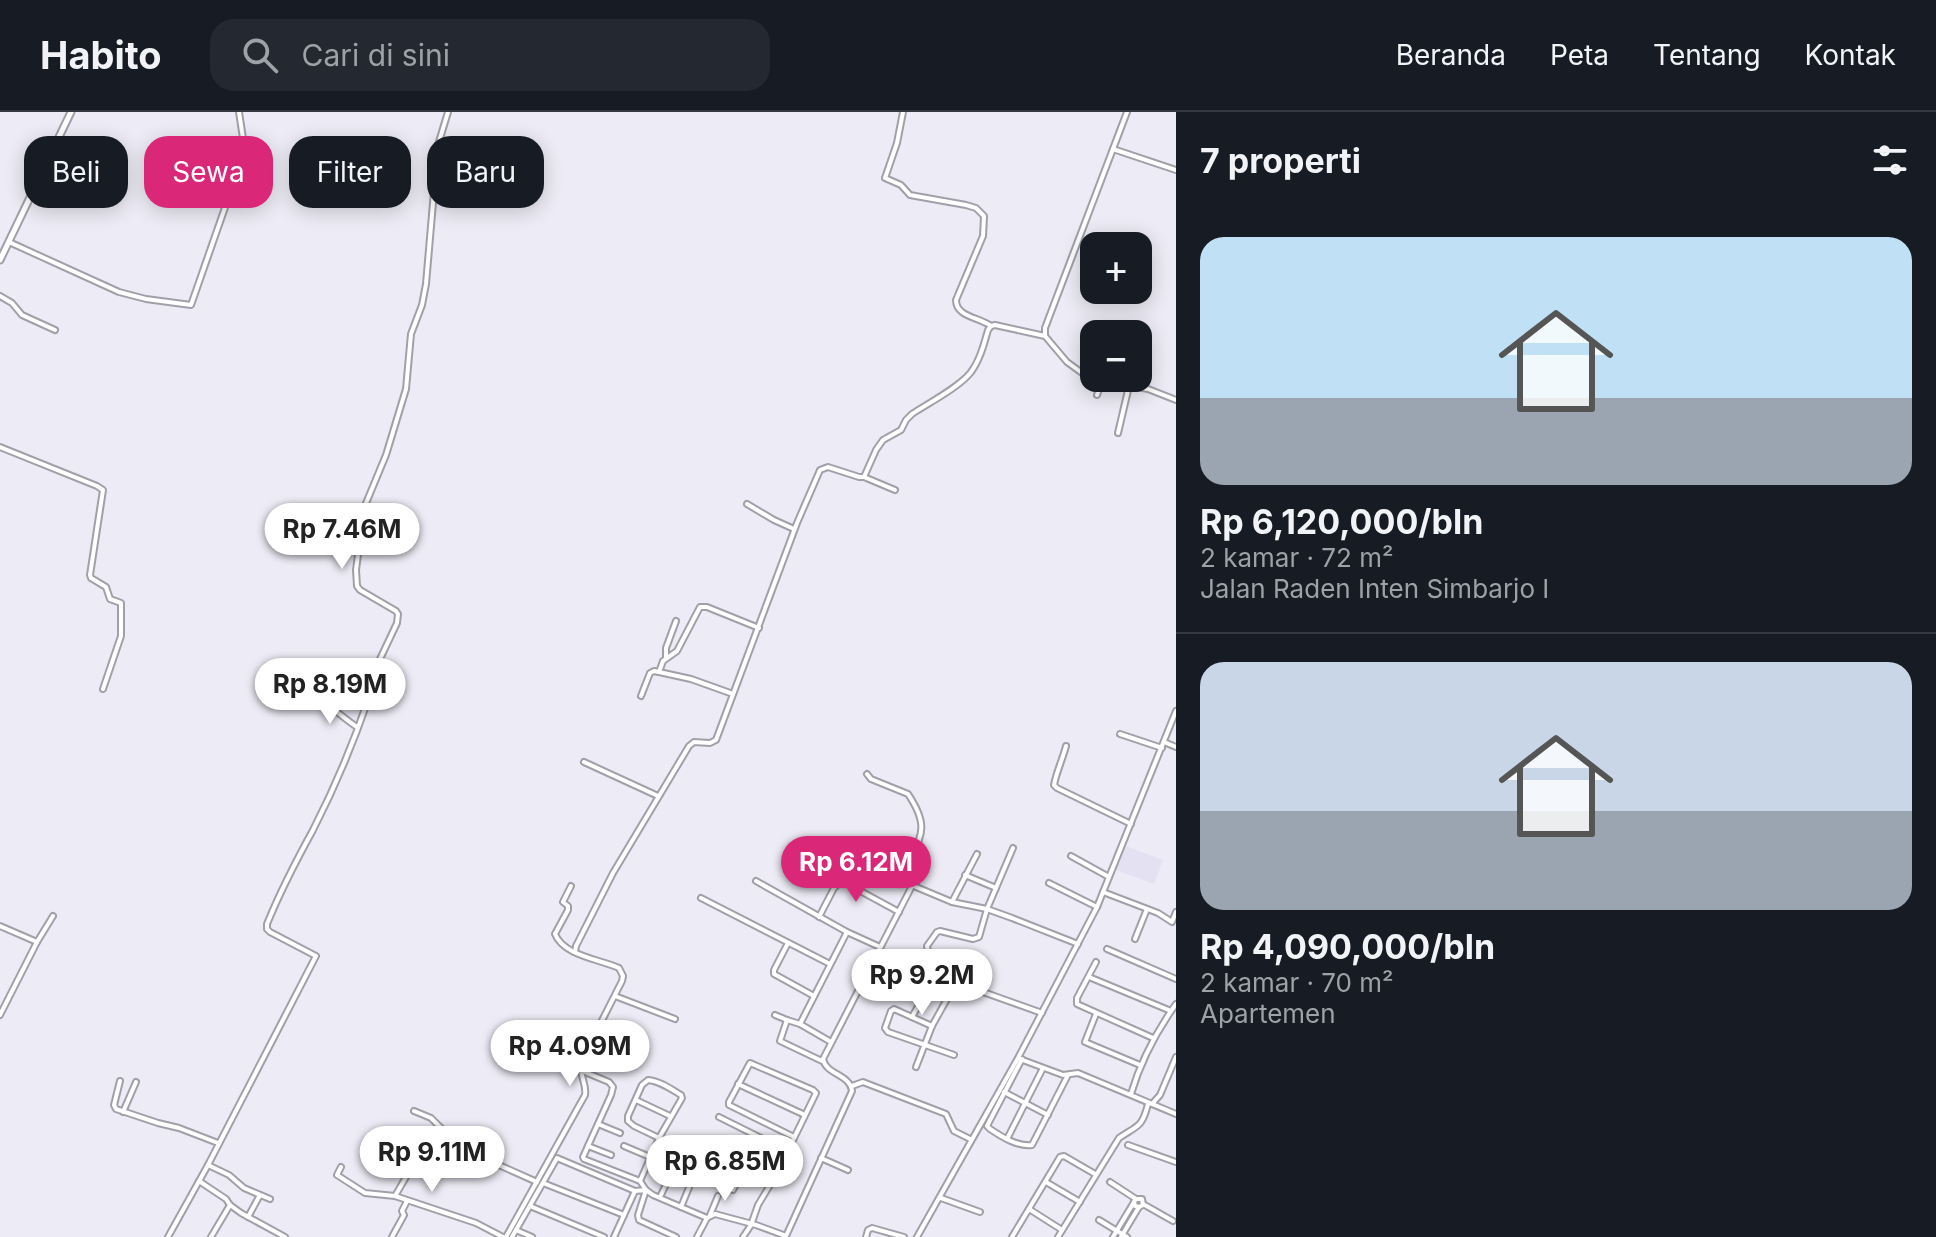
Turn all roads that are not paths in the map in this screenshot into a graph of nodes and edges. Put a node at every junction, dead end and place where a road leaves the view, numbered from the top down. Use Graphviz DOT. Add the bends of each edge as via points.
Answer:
graph roads {
  1 [pos="71,112"];
  2 [pos="239,112"];
  3 [pos="448,112"];
  4 [pos="903,112"];
  5 [pos="1127,112"];
  6 [pos="1113,149"];
  7 [pos="1176,170"];
  8 [pos="9,242"];
  9 [pos="0,260"];
  10 [pos="0,296"];
  11 [pos="991,326"];
  12 [pos="55,330"];
  13 [pos="1045,336"];
  14 [pos="1080,372"];
  15 [pos="1152,391"];
  16 [pos="1098,392"];
  17 [pos="1128,392"];
  18 [pos="1097,395"];
  19 [pos="1176,400"];
  20 [pos="1118,433"];
  21 [pos="0,447"];
  22 [pos="864,477"];
  23 [pos="895,490"];
  24 [pos="747,504"];
  25 [pos="795,529"];
  26 [pos="676,621"];
  27 [pos="759,628"];
  28 [pos="666,658"];
  29 [pos="659,672"];
  30 [pos="103,689"];
  31 [pos="733,694"];
  32 [pos="641,696"];
  33 [pos="317,699"];
  34 [pos="1176,711"];
  35 [pos="357,727"];
  36 [pos="1120,734"];
  37 [pos="1163,745"];
  38 [pos="1066,746"];
  39 [pos="1176,747"];
  40 [pos="584,762"];
  41 [pos="867,774"];
  42 [pos="659,797"];
  43 [pos="1131,824"];
  44 [pos="1013,848"];
  45 [pos="977,854"];
  46 [pos="1071,856"];
  47 [pos="965,875"];
  48 [pos="1109,877"];
  49 [pos="756,881"];
  50 [pos="1049,883"];
  51 [pos="571,886"];
  52 [pos="912,886"];
  53 [pos="996,888"];
  54 [pos="1103,892"];
  55 [pos="701,898"];
  56 [pos="952,902"];
  57 [pos="1097,907"];
  58 [pos="987,909"];
  59 [pos="1147,909"];
  60 [pos="899,912"];
  61 [pos="1176,912"];
  62 [pos="53,916"];
  63 [pos="819,917"];
  64 [pos="0,926"];
  65 [pos="847,932"];
  66 [pos="1135,939"];
  67 [pos="37,942"];
  68 [pos="788,943"];
  69 [pos="1078,944"];
  70 [pos="880,947"];
  71 [pos="1107,949"];
  72 [pos="575,952"];
  73 [pos="944,960"];
  74 [pos="1096,962"];
  75 [pos="830,964"];
  76 [pos="1089,977"];
  77 [pos="1176,979"];
  78 [pos="958,983"];
  79 [pos="615,996"];
  80 [pos="814,996"];
  81 [pos="1176,1004"];
  82 [pos="1171,1011"];
  83 [pos="1042,1013"];
  84 [pos="1096,1014"];
  85 [pos="0,1015"];
  86 [pos="775,1015"];
  87 [pos="912,1017"];
  88 [pos="675,1019"];
  89 [pos="787,1020"];
  90 [pos="800,1024"];
  91 [pos="932,1026"];
  92 [pos="1153,1038"];
  93 [pos="831,1042"];
  94 [pos="924,1044"];
  95 [pos="541,1048"];
  96 [pos="954,1055"];
  97 [pos="1176,1057"];
  98 [pos="1020,1058"];
  99 [pos="822,1061"];
  100 [pos="1140,1065"];
  101 [pos="916,1067"];
  102 [pos="1043,1068"];
  103 [pos="580,1069"];
  104 [pos="590,1075"];
  105 [pos="1068,1075"];
  106 [pos="120,1081"];
  107 [pos="136,1082"];
  108 [pos="738,1084"];
  109 [pos="585,1086"];
  110 [pos="852,1086"];
  111 [pos="1004,1092"];
  112 [pos="1131,1094"];
  113 [pos="636,1100"];
  114 [pos="1025,1103"];
  115 [pos="1150,1104"];
  116 [pos="414,1111"];
  117 [pos="123,1112"];
  118 [pos="1176,1114"];
  119 [pos="805,1115"];
  120 [pos="1048,1115"];
  121 [pos="671,1116"];
  122 [pos="719,1117"];
  123 [pos="598,1124"];
  124 [pos="620,1133"];
  125 [pos="794,1137"];
  126 [pos="659,1138"];
  127 [pos="760,1138"];
  128 [pos="971,1139"];
  129 [pos="1007,1139"];
  130 [pos="219,1143"];
  131 [pos="703,1144"];
  132 [pos="1128,1145"];
  133 [pos="588,1146"];
  134 [pos="624,1146"];
  135 [pos="787,1151"];
  136 [pos="611,1155"];
  137 [pos="650,1157"];
  138 [pos="821,1158"];
  139 [pos="1176,1162"];
  140 [pos="208,1165"];
  141 [pos="413,1165"];
  142 [pos="747,1166"];
  143 [pos="341,1167"];
  144 [pos="689,1168"];
  145 [pos="848,1170"];
  146 [pos="1096,1175"];
  147 [pos="669,1178"];
  148 [pos="199,1181"];
  149 [pos="640,1181"];
  150 [pos="1046,1182"];
  151 [pos="1110,1182"];
  152 [pos="540,1183"];
  153 [pos="690,1185"];
  154 [pos="646,1190"];
  155 [pos="635,1191"];
  156 [pos="260,1195"];
  157 [pos="395,1196"];
  158 [pos="718,1196"];
  159 [pos="660,1198"];
  160 [pos="941,1198"];
  161 [pos="270,1199"];
  162 [pos="1135,1200"];
  163 [pos="407,1201"];
  164 [pos="1080,1202"];
  165 [pos="230,1205"];
  166 [pos="530,1206"];
  167 [pos="1141,1206"];
  168 [pos="681,1207"];
  169 [pos="1029,1209"];
  170 [pos="980,1212"];
  171 [pos="522,1214"];
  172 [pos="624,1215"];
  173 [pos="248,1217"];
  174 [pos="708,1217"];
  175 [pos="1099,1220"];
  176 [pos="1173,1221"];
  177 [pos="751,1225"];
  178 [pos="516,1230"];
  179 [pos="1062,1230"];
  180 [pos="1013,1235"];
  181 [pos="785,1236"];
  182 [pos="1119,1236"];
  183 [pos="168,1237"];
  184 [pos="211,1237"];
  185 [pos="285,1237"];
  186 [pos="392,1237"];
  187 [pos="507,1237"];
  188 [pos="532,1237"];
  189 [pos="604,1237"];
  190 [pos="614,1237"];
  191 [pos="676,1237"];
  192 [pos="697,1237"];
  193 [pos="743,1237"];
  194 [pos="866,1237"];
  195 [pos="904,1237"];
  196 [pos="917,1237"];
  197 [pos="1021,1237"];
  198 [pos="1058,1237"];
  1 -- 8 [label="street"];
  2 -- 8 [label="street" via="243,156 191,305 119,292"];
  3 -- 35 [label="street" via="438,145 426,284 411,334 406,389 365,502 358,541 357,586 398,617"];
  4 -- 11 [label="street" via="885,178 910,195 981,211 983,236 956,306"];
  5 -- 6 [label="street"];
  6 -- 7 [label="street"];
  6 -- 13 [label="street"];
  8 -- 9 [label="street"];
  10 -- 12 [label="street" via="22,315"];
  11 -- 13 [label="street"];
  11 -- 22 [label="street" via="972,372 883,440"];
  13 -- 14 [label="street"];
  15 -- 19 [label="street"];
  16 -- 18 [label="street"];
  17 -- 20 [label="street"];
  21 -- 30 [label="street" via="103,490 90,575 106,587 110,599 121,603 120,643"];
  22 -- 23 [label="street"];
  22 -- 25 [label="street" via="828,467 820,470"];
  24 -- 25 [label="street"];
  25 -- 27 [label="street"];
  26 -- 28 [label="street"];
  27 -- 28 [label="street" via="702,606 677,651"];
  27 -- 31 [label="street"];
  28 -- 29 [label="street"];
  29 -- 31 [label="street"];
  29 -- 32 [label="street" via="650,673"];
  31 -- 42 [label="street" via="716,740 691,744"];
  33 -- 35 [label="street"];
  34 -- 37 [label="street"];
  35 -- 130 [label="street" via="267,924 270,932 316,956"];
  36 -- 37 [label="street"];
  37 -- 39 [label="street"];
  37 -- 43 [label="street"];
  38 -- 43 [label="street" via="1054,781 1057,788"];
  40 -- 42 [label="street"];
  41 -- 52 [label="street" via="904,791 917,810 922,834 905,871"];
  42 -- 72 [label="street" via="613,873"];
  43 -- 48 [label="street"];
  44 -- 53 [label="street"];
  45 -- 47 [label="street"];
  46 -- 48 [label="street"];
  47 -- 53 [label="street"];
  47 -- 56 [label="street"];
  48 -- 54 [label="street"];
  49 -- 63 [label="street"];
  50 -- 57 [label="street"];
  51 -- 72 [label="street" via="563,902 568,910 555,936"];
  52 -- 56 [label="street"];
  52 -- 60 [label="street"];
  53 -- 58 [label="street"];
  54 -- 57 [label="street"];
  54 -- 59 [label="street"];
  55 -- 68 [label="street"];
  56 -- 58 [label="street"];
  57 -- 69 [label="street"];
  58 -- 69 [label="street"];
  58 -- 73 [label="street" via="979,937 937,932 926,950"];
  59 -- 61 [label="street" via="1172,922"];
  59 -- 66 [label="street"];
  60 -- 63 [label="street" via="842,881"];
  60 -- 70 [label="street"];
  62 -- 67 [label="street"];
  63 -- 65 [label="street"];
  64 -- 67 [label="street"];
  65 -- 70 [label="street"];
  65 -- 75 [label="street"];
  67 -- 85 [label="street"];
  68 -- 75 [label="street"];
  68 -- 80 [label="street" via="774,974"];
  69 -- 83 [label="street"];
  70 -- 93 [label="street"];
  71 -- 77 [label="street"];
  72 -- 79 [label="street" via="621,970"];
  73 -- 78 [label="street" via="961,968"];
  73 -- 87 [label="street"];
  74 -- 76 [label="street"];
  75 -- 80 [label="street"];
  76 -- 82 [label="street"];
  76 -- 84 [label="street" via="1076,1002"];
  78 -- 83 [label="street"];
  78 -- 91 [label="street"];
  79 -- 88 [label="street"];
  79 -- 103 [label="street"];
  80 -- 90 [label="street"];
  81 -- 82 [label="street"];
  82 -- 92 [label="street"];
  83 -- 98 [label="street"];
  84 -- 92 [label="street"];
  84 -- 100 [label="street" via="1085,1042"];
  86 -- 89 [label="street"];
  87 -- 91 [label="street"];
  87 -- 94 [label="street" via="892,1009 886,1030"];
  89 -- 90 [label="street"];
  89 -- 99 [label="street" via="780,1041"];
  90 -- 93 [label="street"];
  91 -- 94 [label="street"];
  92 -- 100 [label="street"];
  93 -- 99 [label="street"];
  94 -- 96 [label="street"];
  94 -- 101 [label="street"];
  95 -- 103 [label="street"];
  97 -- 115 [label="street" via="1159,1098"];
  98 -- 102 [label="street"];
  98 -- 111 [label="street"];
  98 -- 128 [label="street"];
  99 -- 110 [label="street"];
  100 -- 112 [label="street"];
  102 -- 105 [label="street"];
  102 -- 114 [label="street"];
  103 -- 104 [label="street"];
  103 -- 109 [label="street"];
  104 -- 109 [label="street"];
  104 -- 123 [label="street" via="613,1087"];
  105 -- 112 [label="street" via="1078,1073"];
  105 -- 120 [label="street"];
  106 -- 117 [label="street" via="114,1105"];
  107 -- 117 [label="street"];
  108 -- 119 [label="street"];
  108 -- 119 [label="street" via="751,1063 813,1090"];
  108 -- 125 [label="street" via="729,1105"];
  109 -- 152 [label="street"];
  110 -- 128 [label="street" via="868,1084 946,1114 954,1131"];
  110 -- 138 [label="street"];
  111 -- 114 [label="street"];
  111 -- 129 [label="street" via="987,1127"];
  112 -- 115 [label="street"];
  113 -- 121 [label="street"];
  113 -- 121 [label="street" via="642,1085 655,1081 682,1096"];
  113 -- 126 [label="street" via="628,1121"];
  114 -- 120 [label="street"];
  114 -- 129 [label="street"];
  115 -- 118 [label="street"];
  115 -- 146 [label="street" via="1144,1121 1119,1138"];
  116 -- 152 [label="street" via="431,1118 472,1153"];
  117 -- 130 [label="street"];
  119 -- 125 [label="street"];
  120 -- 129 [label="street" via="1032,1145"];
  121 -- 126 [label="street"];
  122 -- 127 [label="street"];
  123 -- 124 [label="street"];
  123 -- 133 [label="street"];
  125 -- 135 [label="street"];
  126 -- 137 [label="street"];
  127 -- 135 [label="street"];
  127 -- 142 [label="street"];
  128 -- 160 [label="street"];
  130 -- 140 [label="street"];
  131 -- 142 [label="street"];
  132 -- 139 [label="street"];
  133 -- 136 [label="street"];
  133 -- 149 [label="street" via="584,1159"];
  134 -- 137 [label="street"];
  135 -- 177 [label="street"];
  137 -- 149 [label="street"];
  138 -- 145 [label="street"];
  138 -- 181 [label="street"];
  140 -- 148 [label="street"];
  140 -- 156 [label="street"];
  141 -- 157 [label="street"];
  142 -- 144 [label="street" via="733,1190"];
  143 -- 157 [label="street" via="337,1175 365,1193"];
  146 -- 150 [label="street" via="1062,1156"];
  146 -- 164 [label="street"];
  147 -- 159 [label="street"];
  148 -- 165 [label="street"];
  148 -- 183 [label="street"];
  149 -- 154 [label="street"];
  150 -- 164 [label="street"];
  150 -- 169 [label="street"];
  151 -- 162 [label="street"];
  152 -- 155 [label="street" via="559,1158"];
  152 -- 166 [label="street"];
  152 -- 171 [label="street"];
  152 -- 172 [label="street"];
  153 -- 168 [label="street"];
  154 -- 155 [label="street"];
  154 -- 159 [label="street"];
  154 -- 191 [label="street" via="639,1220"];
  155 -- 172 [label="street"];
  156 -- 161 [label="street"];
  156 -- 173 [label="street"];
  157 -- 163 [label="street"];
  158 -- 174 [label="street"];
  159 -- 168 [label="street"];
  160 -- 170 [label="street"];
  160 -- 196 [label="street"];
  162 -- 167 [label="street" via="1135,1206"];
  162 -- 182 [label="street"];
  163 -- 186 [label="street"];
  163 -- 187 [label="street"];
  164 -- 179 [label="street"];
  165 -- 173 [label="street"];
  165 -- 184 [label="street"];
  166 -- 171 [label="street"];
  166 -- 189 [label="street"];
  167 -- 176 [label="street"];
  167 -- 182 [label="street"];
  168 -- 174 [label="street"];
  169 -- 179 [label="street"];
  169 -- 180 [label="street"];
  171 -- 178 [label="street"];
  171 -- 187 [label="street"];
  172 -- 190 [label="street"];
  173 -- 185 [label="street"];
  174 -- 177 [label="street" via="715,1214"];
  174 -- 192 [label="street"];
  175 -- 182 [label="street"];
  177 -- 181 [label="street"];
  177 -- 193 [label="street"];
  178 -- 187 [label="street"];
  178 -- 188 [label="street"];
  179 -- 198 [label="street"];
  180 -- 197 [label="street"];
  194 -- 195 [label="street" via="872,1228"];
}
